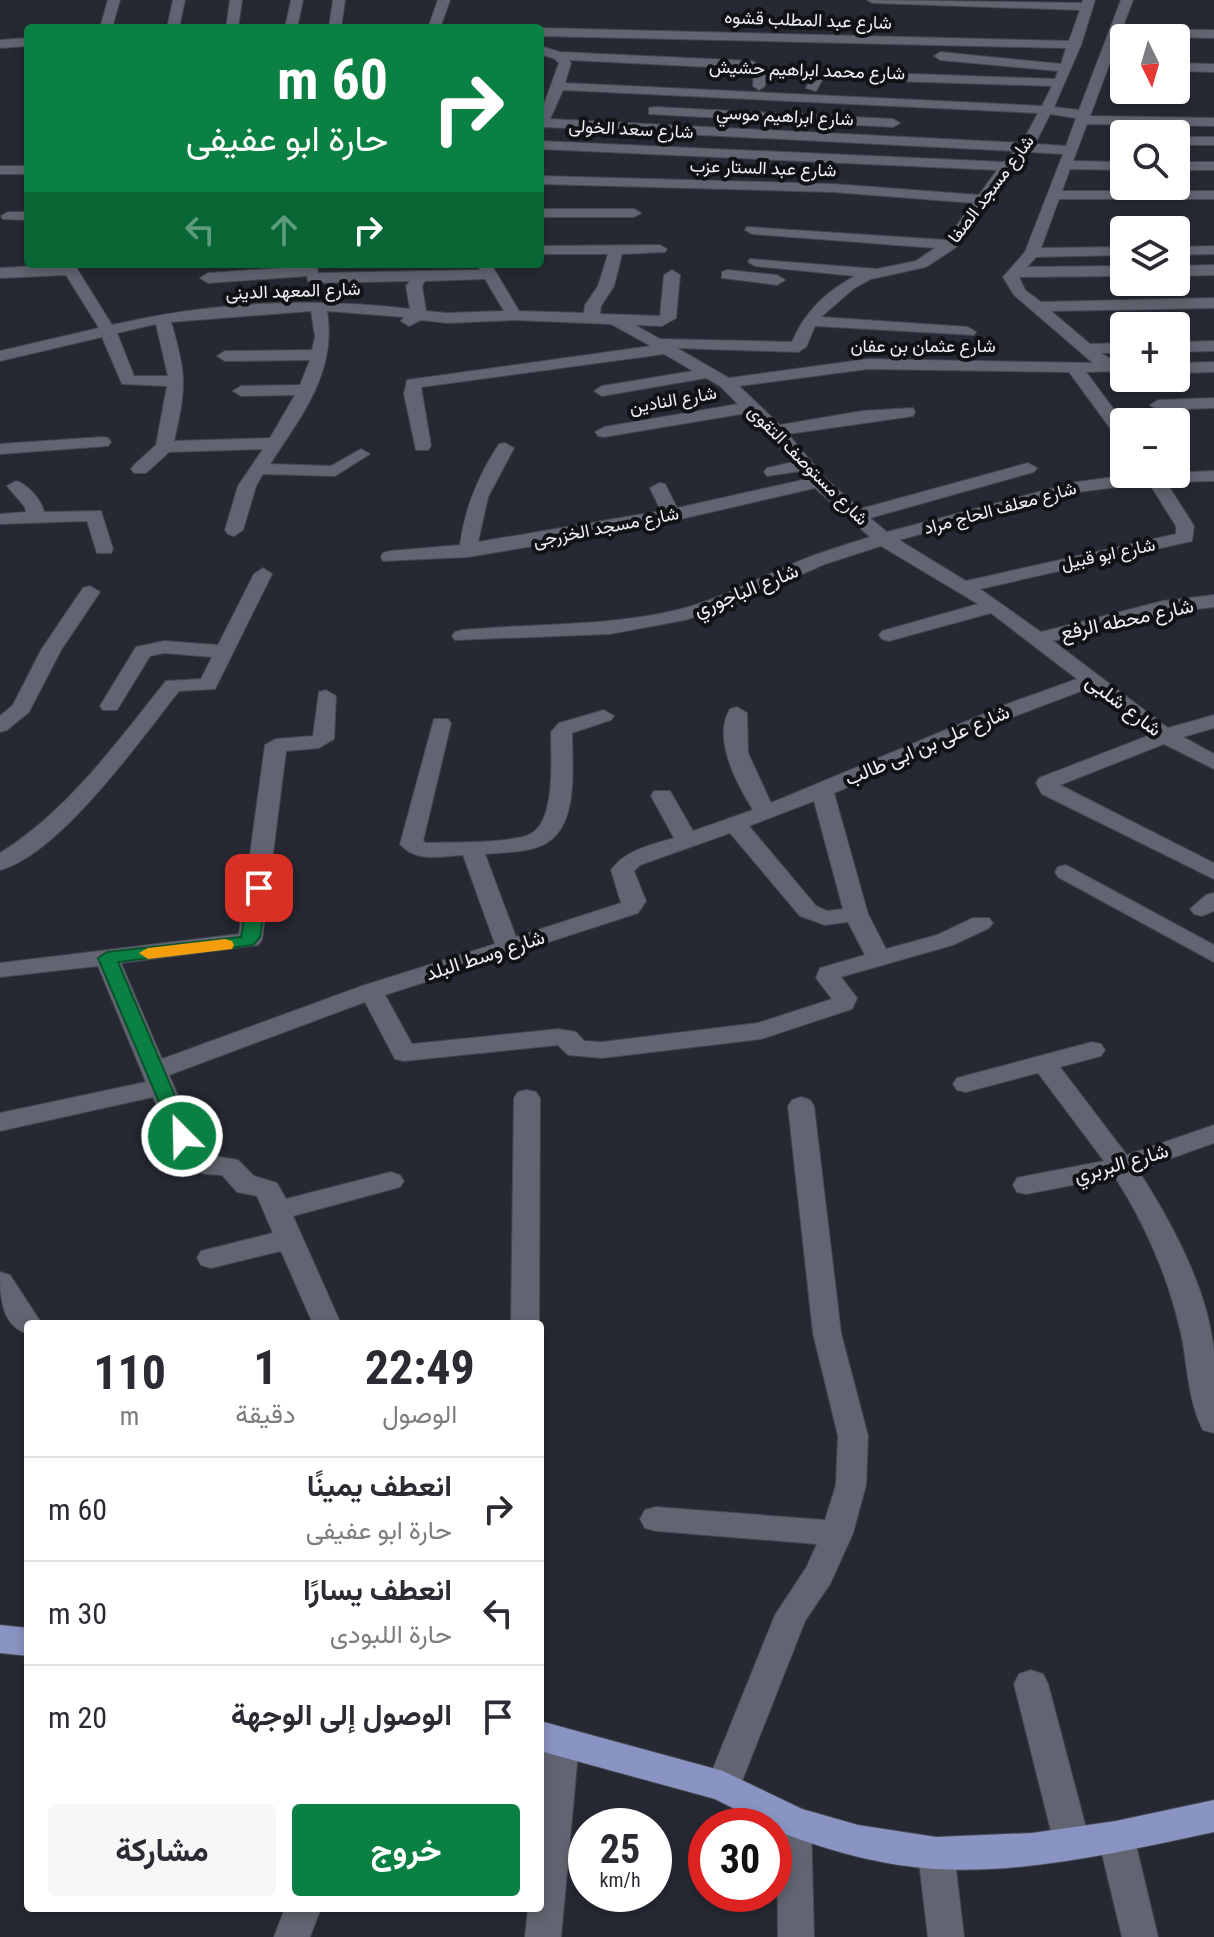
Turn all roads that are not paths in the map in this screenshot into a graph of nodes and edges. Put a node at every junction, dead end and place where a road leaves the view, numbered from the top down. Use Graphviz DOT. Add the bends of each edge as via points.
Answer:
graph roads {
  1 [pos="114,0"];
  2 [pos="179,0"];
  3 [pos="236,0"];
  4 [pos="297,0"];
  5 [pos="339,0"];
  6 [pos="444,0"];
  7 [pos="873,0"];
  8 [pos="1127,0"];
  9 [pos="1088,3"];
  10 [pos="107,24"];
  11 [pos="174,24"];
  12 [pos="233,24"];
  13 [pos="292,24"];
  14 [pos="336,24"];
  15 [pos="435,24"];
  16 [pos="1118,24"];
  17 [pos="1190,26"];
  18 [pos="1214,26"];
  19 [pos="544,32"];
  20 [pos="1190,33"];
  21 [pos="1214,34"];
  22 [pos="544,41"];
  23 [pos="24,42"];
  24 [pos="0,44"];
  25 [pos="1075,45"];
  26 [pos="544,51"];
  27 [pos="1110,54"];
  28 [pos="559,56"];
  29 [pos="1190,67"];
  30 [pos="1065,68"];
  31 [pos="1214,68"];
  32 [pos="560,82"];
  33 [pos="1060,83"];
  34 [pos="759,86"];
  35 [pos="812,88"];
  36 [pos="1049,104"];
  37 [pos="588,109"];
  38 [pos="632,110"];
  39 [pos="1083,118"];
  40 [pos="544,121"];
  41 [pos="1214,122"];
  42 [pos="544,124"];
  43 [pos="579,124"];
  44 [pos="915,124"];
  45 [pos="1190,141"];
  46 [pos="1214,141"];
  47 [pos="544,145"];
  48 [pos="1027,146"];
  49 [pos="1071,150"];
  50 [pos="1066,165"];
  51 [pos="1007,166"];
  52 [pos="1110,166"];
  53 [pos="1190,166"];
  54 [pos="1214,166"];
  55 [pos="0,170"];
  56 [pos="24,170"];
  57 [pos="544,180"];
  58 [pos="707,183"];
  59 [pos="1056,195"];
  60 [pos="1214,195"];
  61 [pos="983,199"];
  62 [pos="709,201"];
  63 [pos="544,213"];
  64 [pos="634,213"];
  65 [pos="8,216"];
  66 [pos="24,216"];
  67 [pos="950,245"];
  68 [pos="616,249"];
  69 [pos="660,249"];
  70 [pos="544,250"];
  71 [pos="1214,250"];
  72 [pos="1110,251"];
  73 [pos="1190,251"];
  74 [pos="1032,253"];
  75 [pos="932,259"];
  76 [pos="755,262"];
  77 [pos="57,268"];
  78 [pos="69,268"];
  79 [pos="486,269"];
  80 [pos="1214,270"];
  81 [pos="313,271"];
  82 [pos="1110,271"];
  83 [pos="1190,271"];
  84 [pos="1015,272"];
  85 [pos="0,273"];
  86 [pos="881,273"];
  87 [pos="672,275"];
  88 [pos="727,275"];
  89 [pos="420,277"];
  90 [pos="848,286"];
  91 [pos="211,289"];
  92 [pos="1214,303"];
  93 [pos="312,307"];
  94 [pos="1044,313"];
  95 [pos="419,314"];
  96 [pos="514,315"];
  97 [pos="1214,316"];
  98 [pos="162,318"];
  99 [pos="591,319"];
  100 [pos="616,320"];
  101 [pos="809,321"];
  102 [pos="371,324"];
  103 [pos="107,329"];
  104 [pos="968,332"];
  105 [pos="662,346"];
  106 [pos="905,346"];
  107 [pos="1214,346"];
  108 [pos="1190,347"];
  109 [pos="1110,348"];
  110 [pos="1084,349"];
  111 [pos="319,355"];
  112 [pos="0,356"];
  113 [pos="225,356"];
  114 [pos="1110,364"];
  115 [pos="1074,367"];
  116 [pos="1214,367"];
  117 [pos="1110,368"];
  118 [pos="1190,368"];
  119 [pos="709,373"];
  120 [pos="176,381"];
  121 [pos="726,383"];
  122 [pos="306,390"];
  123 [pos="241,391"];
  124 [pos="602,391"];
  125 [pos="1214,403"];
  126 [pos="1158,405"];
  127 [pos="750,407"];
  128 [pos="907,412"];
  129 [pos="1110,416"];
  130 [pos="776,431"];
  131 [pos="604,432"];
  132 [pos="102,442"];
  133 [pos="275,443"];
  134 [pos="422,446"];
  135 [pos="164,447"];
  136 [pos="505,448"];
  137 [pos="0,449"];
  138 [pos="361,454"];
  139 [pos="805,465"];
  140 [pos="1028,468"];
  141 [pos="140,469"];
  142 [pos="258,469"];
  143 [pos="773,472"];
  144 [pos="1190,476"];
  145 [pos="1214,476"];
  146 [pos="819,482"];
  147 [pos="1110,482"];
  148 [pos="16,486"];
  149 [pos="659,488"];
  150 [pos="1161,488"];
  151 [pos="672,516"];
  152 [pos="856,516"];
  153 [pos="36,518"];
  154 [pos="0,519"];
  155 [pos="234,530"];
  156 [pos="883,539"];
  157 [pos="104,549"];
  158 [pos="468,551"];
  159 [pos="390,557"];
  160 [pos="263,574"];
  161 [pos="964,587"];
  162 [pos="90,592"];
  163 [pos="1214,601"];
  164 [pos="994,606"];
  165 [pos="889,635"];
  166 [pos="462,636"];
  167 [pos="1039,639"];
  168 [pos="224,652"];
  169 [pos="1090,681"];
  170 [pos="326,696"];
  171 [pos="110,706"];
  172 [pos="737,713"];
  173 [pos="604,716"];
  174 [pos="1214,721"];
  175 [pos="441,723"];
  176 [pos="0,726"];
  177 [pos="1165,736"];
  178 [pos="1214,763"];
  179 [pos="822,790"];
  180 [pos="662,796"];
  181 [pos="766,812"];
  182 [pos="734,823"];
  183 [pos="686,839"];
  184 [pos="472,848"];
  185 [pos="0,863"];
  186 [pos="1066,872"];
  187 [pos="1214,872"];
  188 [pos="856,914"];
  189 [pos="981,923"];
  190 [pos="508,948"];
  191 [pos="1214,955"];
  192 [pos="107,958"];
  193 [pos="879,959"];
  194 [pos="0,970"];
  195 [pos="371,991"];
  196 [pos="1092,1050"];
  197 [pos="1044,1063"];
  198 [pos="158,1079"];
  199 [pos="966,1084"];
  200 [pos="527,1098"];
  201 [pos="801,1106"];
  202 [pos="0,1122"];
  203 [pos="1214,1134"];
  204 [pos="1123,1166"];
  205 [pos="391,1181"];
  206 [pos="1026,1185"];
  207 [pos="277,1211"];
  208 [pos="289,1239"];
  209 [pos="211,1258"];
  210 [pos="0,1282"];
  211 [pos="25,1320"];
  212 [pos="325,1320"];
  213 [pos="525,1320"];
  214 [pos="1214,1422"];
  215 [pos="656,1519"];
  216 [pos="837,1533"];
  217 [pos="0,1639"];
  218 [pos="24,1642"];
  219 [pos="1031,1684"];
  220 [pos="551,1739"];
  221 [pos="723,1786"];
  222 [pos="1214,1816"];
  223 [pos="794,1822"];
  224 [pos="1116,1837"];
  225 [pos="1072,1843"];
  226 [pos="936,1853"];
  227 [pos="301,1912"];
  228 [pos="292,1937"];
  229 [pos="543,1937"];
  230 [pos="796,1937"];
  231 [pos="946,1937"];
  232 [pos="1140,1937"];
  1 -- 10 [label="street"];
  2 -- 11 [label="street"];
  3 -- 12 [label="street"];
  4 -- 13 [label="street"];
  5 -- 14 [label="street"];
  6 -- 15 [label="street"];
  7 -- 9 [label="street"];
  8 -- 16 [label="street"];
  9 -- 25 [label="street, شارع مسجد الصفا"];
  17 -- 18 [label="street"];
  19 -- 25 [label="street, شارع عبد المطلب قشوه"];
  20 -- 21 [label="street"];
  22 -- 30 [label="street" via="847,48"];
  23 -- 24 [label="street"];
  25 -- 30 [label="street, شارع مسجد الصفا"];
  26 -- 28 [label="street"];
  27 -- 39 [label="street"];
  28 -- 32 [label="street" via="565,63"];
  28 -- 34 [label="street" via="752,65 760,70"];
  29 -- 31 [label="street"];
  30 -- 33 [label="street, شارع مسجد الصفا"];
  32 -- 34 [label="street, شارع محمد ابراهيم حشيش"];
  32 -- 36 [label="street"];
  32 -- 40 [label="street" via="557,108"];
  33 -- 35 [label="street" via="829,75 817,77"];
  33 -- 36 [label="street, شارع مسجد الصفا"];
  34 -- 35 [label="street, شارع محمد ابراهيم حشيش"];
  35 -- 36 [label="street, شارع محمد ابراهيم حشيش"];
  36 -- 39 [label="street"];
  36 -- 48 [label="street, شارع مسجد الصفا" via="1027,131"];
  37 -- 43 [label="street"];
  38 -- 44 [label="street"];
  39 -- 41 [label="street"];
  39 -- 49 [label="street"];
  42 -- 43 [label="street, شارع ابراهيم موسي"];
  43 -- 48 [label="street, شارع ابراهيم موسي"];
  45 -- 46 [label="street"];
  47 -- 51 [label="street, شارع سعد الخولى"];
  48 -- 49 [label="street, شارع ابراهيم موسي"];
  48 -- 51 [label="street, شارع مسجد الصفا"];
  49 -- 50 [label="street"];
  50 -- 52 [label="street"];
  50 -- 59 [label="street"];
  51 -- 61 [label="street, شارع مسجد الصفا"];
  53 -- 54 [label="street"];
  55 -- 56 [label="street"];
  57 -- 58 [label="street, شارع عبد الستار عزب"];
  58 -- 61 [label="street, شارع عبد الستار عزب"];
  58 -- 62 [label="street"];
  59 -- 60 [label="street"];
  59 -- 74 [label="street"];
  61 -- 67 [label="street, شارع مسجد الصفا"];
  63 -- 64 [label="street"];
  65 -- 66 [label="street"];
  67 -- 75 [label="street, شارع مسجد الصفا"];
  67 -- 75 [label="street" via="749,237"];
  68 -- 69 [label="street"];
  68 -- 70 [label="street"];
  68 -- 99 [label="street" via="608,284 593,305"];
  71 -- 73 [label="street"];
  72 -- 74 [label="street"];
  74 -- 84 [label="street"];
  75 -- 86 [label="street, شارع مسجد الصفا"];
  76 -- 86 [label="street"];
  77 -- 85 [label="street"];
  78 -- 103 [label="street"];
  79 -- 89 [label="street"];
  79 -- 96 [label="street"];
  80 -- 83 [label="street"];
  81 -- 89 [label="street"];
  81 -- 91 [label="street"];
  81 -- 93 [label="street"];
  82 -- 84 [label="street"];
  84 -- 94 [label="street" via="1015,287"];
  86 -- 90 [label="street, شارع مسجد الصفا"];
  87 -- 100 [label="street, شارع المعهد الدينى" via="668,318"];
  88 -- 90 [label="street"];
  89 -- 95 [label="street" via="414,286"];
  90 -- 101 [label="street, شارع مسجد الصفا"];
  91 -- 93 [label="street, شارع المعهد الدينى"];
  91 -- 98 [label="street, شارع المعهد الدينى"];
  92 -- 94 [label="street"];
  93 -- 95 [label="street, شارع المعهد الدينى"];
  93 -- 111 [label="street" via="323,337"];
  94 -- 97 [label="street"];
  94 -- 110 [label="street"];
  95 -- 96 [label="street, شارع المعهد الدينى"];
  95 -- 102 [label="street" via="407,322"];
  96 -- 99 [label="street, شارع المعهد الدينى"];
  98 -- 103 [label="street, شارع المعهد الدينى"];
  98 -- 120 [label="street"];
  99 -- 100 [label="street, شارع المعهد الدينى"];
  100 -- 105 [label="street, شارع مستوصف التقوى"];
  101 -- 105 [label="street, شارع مسجد الصفا" via="798,347"];
  101 -- 106 [label="street"];
  103 -- 112 [label="street, شارع المعهد الدينى"];
  103 -- 120 [label="street" via="128,381"];
  104 -- 106 [label="street"];
  105 -- 119 [label="street, شارع مستوصف التقوى"];
  105 -- 134 [label="street" via="415,382 412,394"];
  106 -- 115 [label="street, شارع عثمان بن عفان"];
  106 -- 121 [label="street, شارع عثمان بن عفان" via="840,365"];
  107 -- 108 [label="street"];
  109 -- 110 [label="street"];
  110 -- 114 [label="street"];
  111 -- 113 [label="street"];
  111 -- 122 [label="street"];
  115 -- 117 [label="street, شارع عثمان بن عفان"];
  115 -- 129 [label="street"];
  116 -- 118 [label="street"];
  119 -- 121 [label="street, شارع مستوصف التقوى"];
  119 -- 124 [label="street"];
  120 -- 135 [label="street"];
  121 -- 127 [label="street, شارع مستوصف التقوى"];
  122 -- 123 [label="street"];
  122 -- 133 [label="street"];
  125 -- 126 [label="street"];
  127 -- 130 [label="street, شارع مستوصف التقوى"];
  127 -- 131 [label="street, شارع النادين"];
  128 -- 130 [label="street"];
  130 -- 139 [label="street, شارع مستوصف التقوى"];
  132 -- 137 [label="street"];
  133 -- 135 [label="street"];
  133 -- 142 [label="street"];
  135 -- 141 [label="street"];
  136 -- 158 [label="street" via="472,512"];
  138 -- 142 [label="street" via="335,471"];
  139 -- 143 [label="street"];
  139 -- 146 [label="street, شارع مستوصف التقوى"];
  140 -- 152 [label="street"];
  142 -- 155 [label="street" via="247,486"];
  144 -- 145 [label="street, شارع معلف الحاج مراد"];
  146 -- 151 [label="street, شارع مسجد الخزرجى"];
  146 -- 152 [label="street, شارع مستوصف التقوى"];
  147 -- 156 [label="street, شارع معلف الحاج مراد"];
  148 -- 153 [label="street" via="34,506"];
  149 -- 151 [label="street"];
  150 -- 161 [label="street, شارع ابو قبيل" via="1185,526 1185,537"];
  151 -- 158 [label="street, شارع مسجد الخزرجى"];
  152 -- 156 [label="street, شارع مستوصف التقوى"];
  153 -- 154 [label="street"];
  153 -- 157 [label="street" via="95,515"];
  156 -- 161 [label="street, شارع مستوصف التقوى"];
  156 -- 166 [label="street, شارع الباجوري" via="685,614 610,628"];
  158 -- 159 [label="street, شارع مسجد الخزرجى"];
  160 -- 168 [label="street"];
  161 -- 164 [label="street, شارع مستوصف التقوى"];
  162 -- 176 [label="street" via="51,650 22,708"];
  163 -- 167 [label="street, شارع محطه الرفع" via="1163,607"];
  164 -- 165 [label="street"];
  164 -- 167 [label="street, شارع مستوصف التقوى"];
  167 -- 169 [label="street, شارع شلبى"];
  168 -- 171 [label="street" via="164,647 143,651"];
  168 -- 185 [label="street" via="208,685 173,685 97,779 47,828"];
  169 -- 177 [label="street, شارع شلبى"];
  169 -- 179 [label="street, شارع على بن ابى طالب" via="955,731"];
  170 -- 192 [label="street" via="323,739 276,745 250,940"];
  172 -- 181 [label="street" via="742,771"];
  173 -- 184 [label="street" via="561,732 559,800 549,830 533,841"];
  174 -- 177 [label="street"];
  175 -- 184 [label="street" via="411,844 422,850"];
  177 -- 178 [label="street, شارع شلبى"];
  177 -- 187 [label="street" via="1048,780 1050,789"];
  179 -- 181 [label="street, شارع على بن ابى طالب"];
  179 -- 188 [label="street"];
  180 -- 183 [label="street"];
  181 -- 182 [label="street, شارع وسط البلد"];
  182 -- 183 [label="street, شارع وسط البلد"];
  182 -- 188 [label="street" via="808,911 825,918"];
  183 -- 190 [label="street, شارع وسط البلد" via="623,866 634,901 630,908"];
  184 -- 190 [label="street"];
  186 -- 191 [label="street"];
  188 -- 193 [label="street"];
  189 -- 193 [label="street" via="945,940"];
  190 -- 195 [label="street, شارع وسط البلد"];
  192 -- 194 [label="street"];
  192 -- 198 [label="street"];
  193 -- 195 [label="street" via="829,973 845,998 843,1004 788,1024 602,1050 577,1049 558,1037 404,1053"];
  195 -- 198 [label="street, شارع وسط البلد"];
  196 -- 197 [label="street"];
  197 -- 199 [label="street"];
  197 -- 204 [label="street"];
  198 -- 202 [label="street, شارع وسط البلد"];
  198 -- 207 [label="street" via="192,1160 229,1166 246,1185 264,1187"];
  200 -- 213 [label="street"];
  201 -- 216 [label="street" via="825,1320 853,1436 851,1485"];
  203 -- 204 [label="street, شارع البربري"];
  204 -- 206 [label="street, شارع البربري"];
  204 -- 214 [label="street" via="1155,1217 1180,1279"];
  205 -- 207 [label="street"];
  207 -- 208 [label="street"];
  208 -- 209 [label="street"];
  208 -- 212 [label="street"];
  210 -- 211 [label="street"];
  215 -- 216 [label="street"];
  216 -- 221 [label="street" via="819,1575 791,1615"];
  217 -- 218 [label="main road"];
  219 -- 225 [label="street"];
  220 -- 221 [label="main road"];
  220 -- 229 [label="street"];
  221 -- 223 [label="main road"];
  222 -- 224 [label="main road"];
  223 -- 226 [label="main road" via="858,1841"];
  223 -- 230 [label="street"];
  224 -- 225 [label="main road"];
  224 -- 232 [label="street"];
  225 -- 226 [label="main road"];
  226 -- 231 [label="street"];
  227 -- 228 [label="street"];
}
